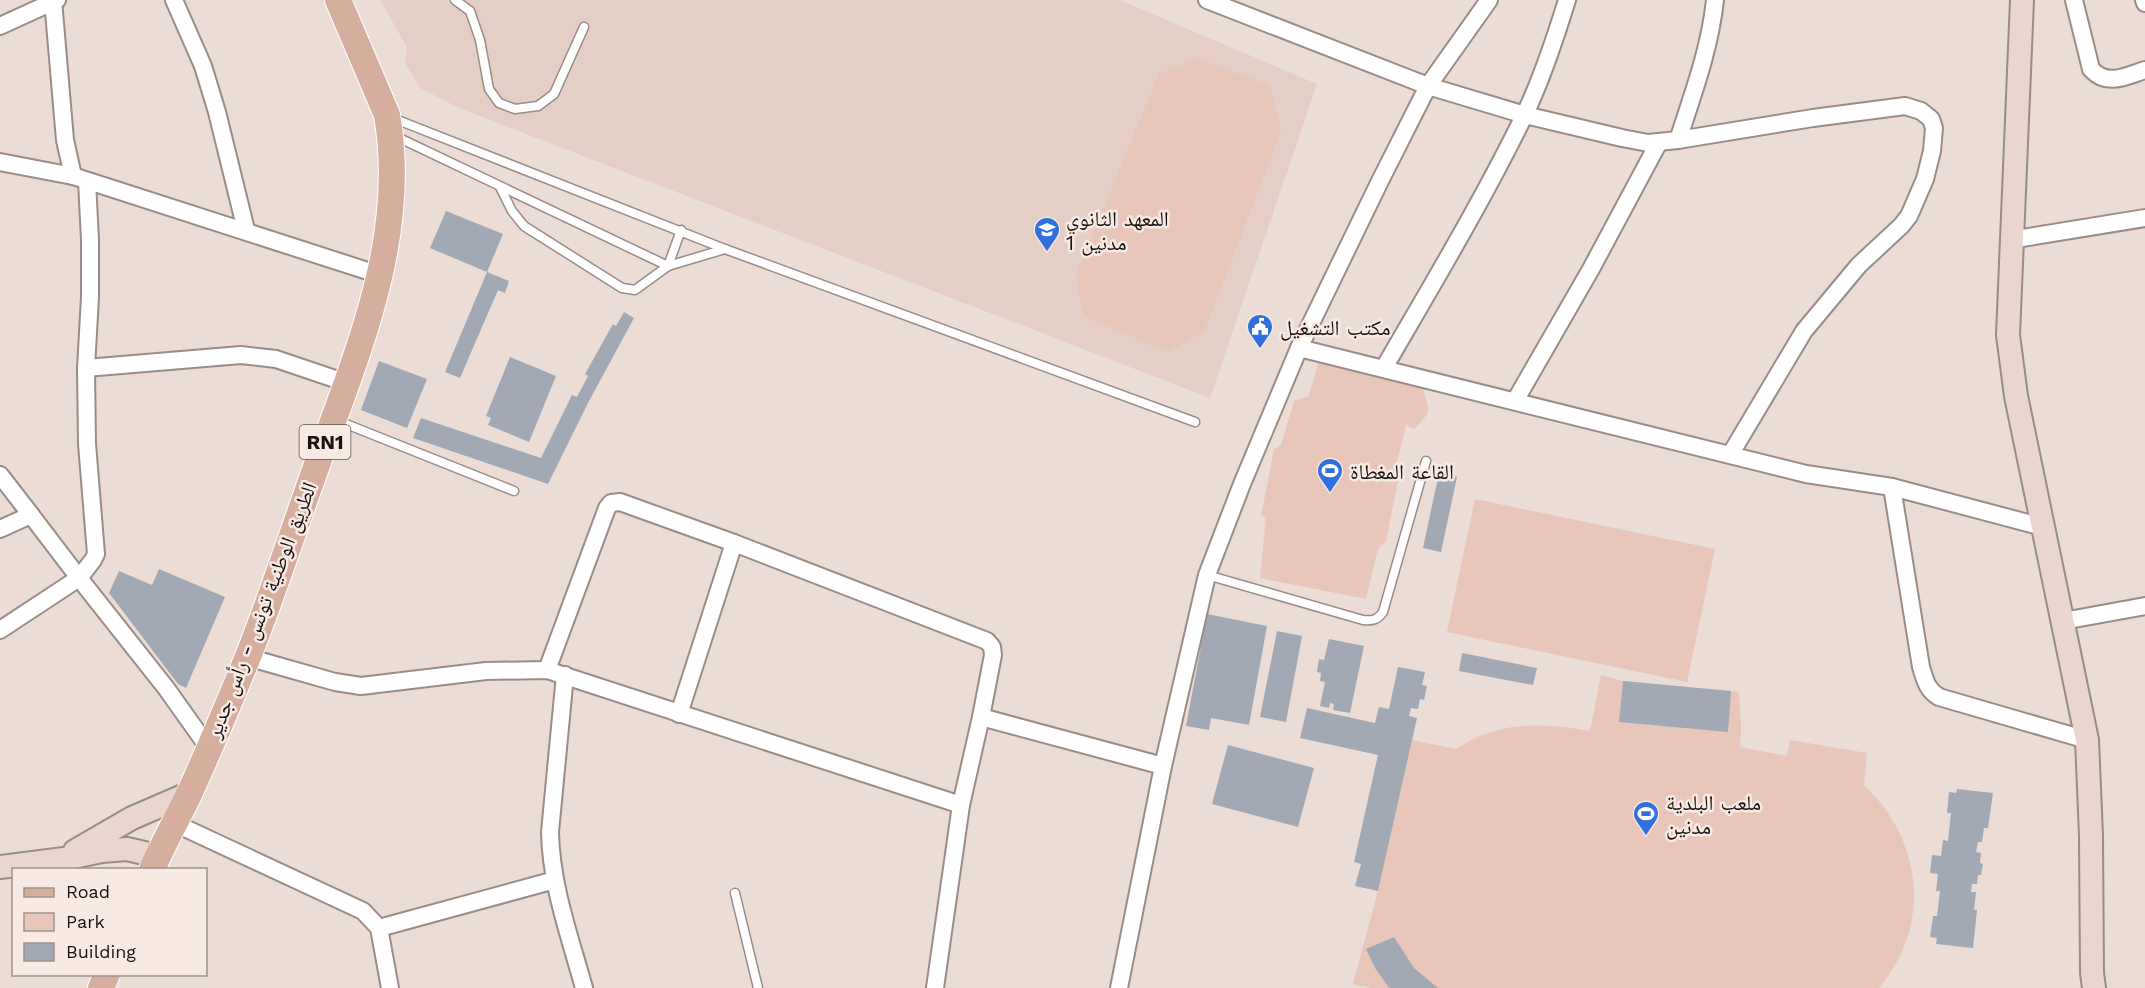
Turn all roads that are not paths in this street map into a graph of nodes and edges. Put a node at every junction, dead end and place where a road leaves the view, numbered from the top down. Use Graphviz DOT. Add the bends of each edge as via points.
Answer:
graph roads {
  1 [pos="174,0"];
  2 [pos="338,0"];
  3 [pos="455,0"];
  4 [pos="1207,0"];
  5 [pos="1488,0"];
  6 [pos="1567,0"];
  7 [pos="1715,0"];
  8 [pos="2022,0"];
  9 [pos="2074,0"];
  10 [pos="55,1"];
  11 [pos="0,26"];
  12 [pos="584,27"];
  13 [pos="2145,70"];
  14 [pos="1428,86"];
  15 [pos="1525,115"];
  16 [pos="388,125"];
  17 [pos="1678,140"];
  18 [pos="1659,142"];
  19 [pos="0,162"];
  20 [pos="80,178"];
  21 [pos="500,187"];
  22 [pos="2145,218"];
  23 [pos="681,230"];
  24 [pos="246,231"];
  25 [pos="2010,240"];
  26 [pos="726,249"];
  27 [pos="668,266"];
  28 [pos="380,275"];
  29 [pos="1299,348"];
  30 [pos="86,368"];
  31 [pos="1384,368"];
  32 [pos="347,383"];
  33 [pos="1515,401"];
  34 [pos="334,419"];
  35 [pos="1195,422"];
  36 [pos="1730,455"];
  37 [pos="1426,461"];
  38 [pos="0,475"];
  39 [pos="1892,487"];
  40 [pos="514,491"];
  41 [pos="31,515"];
  42 [pos="2043,526"];
  43 [pos="0,529"];
  44 [pos="734,543"];
  45 [pos="1207,575"];
  46 [pos="79,578"];
  47 [pos="2145,606"];
  48 [pos="2063,621"];
  49 [pos="0,630"];
  50 [pos="247,657"];
  51 [pos="547,670"];
  52 [pos="564,675"];
  53 [pos="679,714"];
  54 [pos="981,717"];
  55 [pos="2087,740"];
  56 [pos="208,747"];
  57 [pos="1162,766"];
  58 [pos="190,793"];
  59 [pos="961,805"];
  60 [pos="174,824"];
  61 [pos="64,858"];
  62 [pos="154,863"];
  63 [pos="0,867"];
  64 [pos="555,880"];
  65 [pos="735,893"];
  66 [pos="379,928"];
  67 [pos="2092,983"];
  68 [pos="390,988"];
  69 [pos="584,988"];
  70 [pos="758,988"];
  71 [pos="935,988"];
  72 [pos="1119,988"];
  1 -- 24 [label="street" via="209,84"];
  2 -- 16 [label="main road, الطريق الوطنية تونس - رأس جدير / RN1"];
  3 -- 12 [label="lane" via="470,11 489,89 500,103 515,109 538,106 554,94"];
  4 -- 14 [label="street"];
  5 -- 14 [label="street"];
  6 -- 15 [label="street"];
  7 -- 17 [label="street" via="1711,30"];
  8 -- 25 [label="main road"];
  9 -- 13 [label="street" via="2091,69 2096,75 2114,80"];
  10 -- 11 [label="street"];
  10 -- 20 [label="street" via="65,140"];
  14 -- 15 [label="street"];
  14 -- 29 [label="street"];
  15 -- 18 [label="street" via="1637,142"];
  15 -- 31 [label="street"];
  16 -- 21 [label="lane"];
  16 -- 23 [label="lane"];
  16 -- 28 [label="main road, الطريق الوطنية تونس - رأس جدير / RN1" via="393,162 392,213"];
  17 -- 18 [label="street"];
  17 -- 36 [label="street" via="1905,106 1921,111 1931,119 1934,128 1925,179 1909,216 1816,314"];
  18 -- 33 [label="street"];
  19 -- 20 [label="street"];
  20 -- 24 [label="street"];
  20 -- 30 [label="street" via="90,240"];
  21 -- 27 [label="lane"];
  21 -- 27 [label="lane" via="524,226 622,288 635,290"];
  22 -- 25 [label="street"];
  23 -- 26 [label="lane"];
  23 -- 27 [label="lane"];
  24 -- 28 [label="street"];
  25 -- 42 [label="main road" via="2008,335 2016,396"];
  26 -- 27 [label="lane"];
  26 -- 35 [label="lane"];
  28 -- 32 [label="main road, الطريق الوطنية تونس - رأس جدير / RN1"];
  29 -- 31 [label="street"];
  29 -- 45 [label="street"];
  30 -- 32 [label="street" via="242,355 276,358"];
  30 -- 46 [label="street" via="87,444 96,554"];
  31 -- 33 [label="street"];
  32 -- 34 [label="main road, الطريق الوطنية تونس - رأس جدير / RN1"];
  33 -- 36 [label="street"];
  34 -- 40 [label="lane"];
  34 -- 50 [label="main road, الطريق الوطنية تونس - رأس جدير / RN1"];
  36 -- 39 [label="street" via="1806,474"];
  37 -- 45 [label="lane" via="1379,618 1363,620"];
  38 -- 41 [label="street"];
  39 -- 42 [label="street"];
  39 -- 55 [label="street" via="1921,668 1931,692"];
  41 -- 43 [label="street"];
  41 -- 46 [label="street"];
  42 -- 48 [label="main road"];
  44 -- 51 [label="street" via="626,504 611,503"];
  44 -- 53 [label="street"];
  44 -- 54 [label="street" via="987,641 993,655"];
  45 -- 57 [label="street"];
  46 -- 49 [label="street"];
  46 -- 56 [label="street"];
  47 -- 48 [label="street"];
  48 -- 55 [label="main road"];
  50 -- 51 [label="street" via="361,686 486,671"];
  50 -- 56 [label="main road, الطريق الوطنية تونس - رأس جدير / RN1"];
  51 -- 52 [label="street"];
  52 -- 53 [label="street"];
  52 -- 64 [label="street" via="550,832"];
  53 -- 59 [label="street"];
  54 -- 57 [label="street"];
  54 -- 59 [label="street"];
  55 -- 67 [label="main road"];
  56 -- 58 [label="main road, الطريق الوطنية تونس - رأس جدير / RN1"];
  57 -- 72 [label="street"];
  58 -- 60 [label="main road, الطريق الوطنية تونس - رأس جدير / RN1"];
  58 -- 61 [label="main road" via="132,818"];
  59 -- 71 [label="street"];
  60 -- 62 [label="main road, الطريق الوطنية تونس - رأس جدير / RN1"];
  60 -- 66 [label="street" via="363,911"];
  61 -- 62 [label="main road" via="127,849"];
  61 -- 63 [label="main road"];
  64 -- 66 [label="street"];
  64 -- 69 [label="street"];
  65 -- 70 [label="lane"];
  66 -- 68 [label="street"];
}
